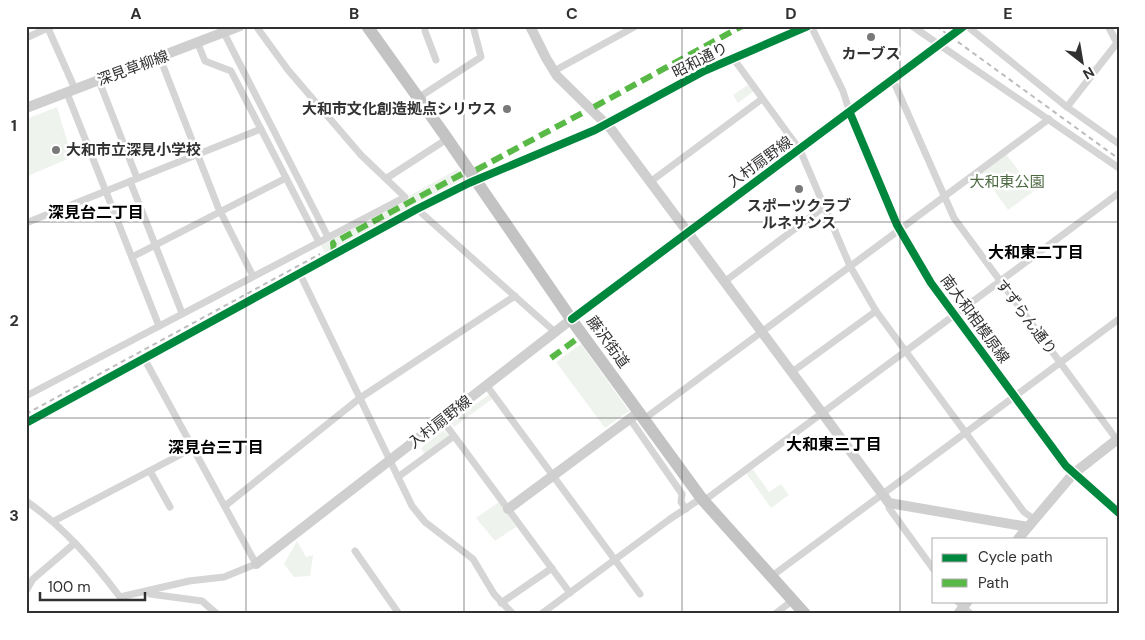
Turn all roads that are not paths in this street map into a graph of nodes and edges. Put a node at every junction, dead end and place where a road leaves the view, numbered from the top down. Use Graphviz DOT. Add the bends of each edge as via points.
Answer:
graph roads {
  1 [pos="240,26"];
  2 [pos="256,26"];
  3 [pos="367,26"];
  4 [pos="473,26"];
  5 [pos="530,26"];
  6 [pos="636,26"];
  7 [pos="810,26"];
  8 [pos="912,26"];
  9 [pos="965,26"];
  10 [pos="1108,26"];
  11 [pos="49,27"];
  12 [pos="425,31"];
  13 [pos="224,33"];
  14 [pos="26,38"];
  15 [pos="1118,43"];
  16 [pos="198,44"];
  17 [pos="941,45"];
  18 [pos="160,58"];
  19 [pos="733,58"];
  20 [pos="436,60"];
  21 [pos="554,71"];
  22 [pos="893,80"];
  23 [pos="99,81"];
  24 [pos="71,91"];
  25 [pos="418,98"];
  26 [pos="762,99"];
  27 [pos="1067,107"];
  28 [pos="26,108"];
  29 [pos="850,113"];
  30 [pos="1049,119"];
  31 [pos="607,124"];
  32 [pos="261,129"];
  33 [pos="447,139"];
  34 [pos="1119,144"];
  35 [pos="800,150"];
  36 [pos="198,154"];
  37 [pos="1119,168"];
  38 [pos="286,178"];
  39 [pos="387,178"];
  40 [pos="134,180"];
  41 [pos="475,181"];
  42 [pos="650,182"];
  43 [pos="106,191"];
  44 [pos="1119,193"];
  45 [pos="943,197"];
  46 [pos="824,207"];
  47 [pos="417,209"];
  48 [pos="220,212"];
  49 [pos="26,223"];
  50 [pos="900,229"];
  51 [pos="688,232"];
  52 [pos="328,237"];
  53 [pos="319,242"];
  54 [pos="155,245"];
  55 [pos="132,257"];
  56 [pos="850,266"];
  57 [pos="300,274"];
  58 [pos="253,276"];
  59 [pos="999,281"];
  60 [pos="724,282"];
  61 [pos="515,296"];
  62 [pos="876,311"];
  63 [pos="182,313"];
  64 [pos="954,315"];
  65 [pos="572,319"];
  66 [pos="1119,319"];
  67 [pos="159,326"];
  68 [pos="762,331"];
  69 [pos="555,332"];
  70 [pos="905,351"];
  71 [pos="145,360"];
  72 [pos="1060,362"];
  73 [pos="792,372"];
  74 [pos="487,386"];
  75 [pos="26,396"];
  76 [pos="1014,397"];
  77 [pos="360,398"];
  78 [pos="822,413"];
  79 [pos="638,417"];
  80 [pos="442,420"];
  81 [pos="26,423"];
  82 [pos="966,432"];
  83 [pos="454,436"];
  84 [pos="1118,439"];
  85 [pos="193,448"];
  86 [pos="391,461"];
  87 [pos="150,471"];
  88 [pos="1073,474"];
  89 [pos="553,476"];
  90 [pos="398,478"];
  91 [pos="883,494"];
  92 [pos="702,499"];
  93 [pos="26,501"];
  94 [pos="889,503"];
  95 [pos="225,506"];
  96 [pos="170,507"];
  97 [pos="508,509"];
  98 [pos="686,509"];
  99 [pos="1119,514"];
  100 [pos="54,521"];
  101 [pos="1031,523"];
  102 [pos="1019,538"];
  103 [pos="75,543"];
  104 [pos="355,550"];
  105 [pos="615,560"];
  106 [pos="256,564"];
  107 [pos="932,567"];
  108 [pos="552,568"];
  109 [pos="772,576"];
  110 [pos="26,591"];
  111 [pos="145,593"];
  112 [pos="570,593"];
  113 [pos="640,594"];
  114 [pos="793,600"];
  115 [pos="501,603"];
  116 [pos="217,614"];
  117 [pos="399,614"];
  118 [pos="513,614"];
  119 [pos="541,614"];
  120 [pos="775,614"];
  121 [pos="805,614"];
  1 -- 13 [label="street, 深見草柳線"];
  2 -- 39 [label="street" via="288,70 361,155"];
  3 -- 25 [label="highway, 藤沢街道"];
  4 -- 25 [label="street" via="481,57"];
  5 -- 21 [label="street"];
  6 -- 21 [label="street"];
  7 -- 19 [label="street, 昭和通り"];
  7 -- 29 [label="street, 南大和相模原線" via="843,91"];
  8 -- 17 [label="street"];
  9 -- 17 [label="street, 入村扇野線"];
  9 -- 27 [label="street"];
  10 -- 15 [label="street"];
  11 -- 14 [label="street"];
  11 -- 24 [label="street"];
  12 -- 20 [label="street"];
  13 -- 16 [label="street, 深見草柳線"];
  13 -- 52 [label="street"];
  15 -- 27 [label="street"];
  16 -- 18 [label="street, 深見草柳線"];
  16 -- 32 [label="street" via="205,61 230,71"];
  17 -- 22 [label="street, 入村扇野線"];
  17 -- 30 [label="street"];
  18 -- 23 [label="street, 深見草柳線"];
  18 -- 36 [label="street"];
  19 -- 26 [label="street"];
  19 -- 31 [label="street, 昭和通り"];
  21 -- 31 [label="street" via="572,93"];
  22 -- 29 [label="street, 入村扇野線"];
  22 -- 45 [label="street, すずらん通り"];
  23 -- 24 [label="street, 深見草柳線"];
  23 -- 40 [label="street"];
  24 -- 28 [label="street, 深見草柳線"];
  24 -- 43 [label="street"];
  25 -- 33 [label="highway, 藤沢街道"];
  26 -- 35 [label="street"];
  26 -- 42 [label="street"];
  27 -- 34 [label="street"];
  29 -- 35 [label="street, 入村扇野線"];
  29 -- 50 [label="street, 南大和相模原線"];
  30 -- 37 [label="street"];
  30 -- 45 [label="street"];
  31 -- 41 [label="street, 昭和通り"];
  31 -- 42 [label="street"];
  32 -- 36 [label="street"];
  32 -- 38 [label="street"];
  33 -- 39 [label="street"];
  33 -- 41 [label="highway, 藤沢街道"];
  35 -- 46 [label="street"];
  35 -- 51 [label="street, 入村扇野線"];
  36 -- 40 [label="street"];
  36 -- 48 [label="street"];
  38 -- 48 [label="street"];
  38 -- 53 [label="street"];
  39 -- 52 [label="street" via="405,197"];
  40 -- 43 [label="street"];
  40 -- 54 [label="street"];
  41 -- 47 [label="street, 昭和通り"];
  41 -- 65 [label="highway, 藤沢街道"];
  42 -- 51 [label="street"];
  43 -- 49 [label="street"];
  43 -- 55 [label="street"];
  44 -- 59 [label="street"];
  45 -- 50 [label="street"];
  45 -- 59 [label="street, すずらん通り"];
  46 -- 56 [label="street"];
  46 -- 60 [label="street"];
  47 -- 57 [label="street, 昭和通り"];
  47 -- 61 [label="street"];
  48 -- 54 [label="street"];
  48 -- 58 [label="street"];
  50 -- 56 [label="street"];
  50 -- 64 [label="street, 南大和相模原線"];
  51 -- 60 [label="street"];
  51 -- 65 [label="street, 入村扇野線"];
  52 -- 53 [label="street"];
  53 -- 58 [label="street"];
  54 -- 55 [label="street"];
  54 -- 63 [label="street"];
  55 -- 67 [label="street"];
  56 -- 62 [label="street"];
  56 -- 68 [label="street"];
  57 -- 71 [label="street, 昭和通り"];
  57 -- 77 [label="street"];
  58 -- 63 [label="street"];
  59 -- 64 [label="street"];
  59 -- 72 [label="street, すずらん通り"];
  60 -- 68 [label="street"];
  61 -- 69 [label="street"];
  61 -- 77 [label="street"];
  62 -- 70 [label="street"];
  62 -- 73 [label="street"];
  63 -- 67 [label="street"];
  64 -- 70 [label="street"];
  64 -- 76 [label="street, 南大和相模原線"];
  65 -- 69 [label="street, 入村扇野線"];
  65 -- 79 [label="highway, 藤沢街道"];
  66 -- 72 [label="street"];
  67 -- 75 [label="street"];
  68 -- 73 [label="street"];
  68 -- 79 [label="street"];
  69 -- 74 [label="street, 入村扇野線"];
  70 -- 78 [label="street"];
  70 -- 82 [label="street"];
  71 -- 81 [label="street, 昭和通り"];
  71 -- 85 [label="street"];
  72 -- 76 [label="street"];
  72 -- 84 [label="street, すずらん通り"];
  73 -- 78 [label="street"];
  74 -- 80 [label="street, 入村扇野線"];
  74 -- 89 [label="street"];
  76 -- 82 [label="street"];
  76 -- 88 [label="street, 南大和相模原線"];
  77 -- 86 [label="street"];
  77 -- 95 [label="street"];
  78 -- 91 [label="street"];
  78 -- 92 [label="street"];
  79 -- 89 [label="street"];
  79 -- 92 [label="highway, 藤沢街道"];
  79 -- 98 [label="street" via="682,494 681,502"];
  80 -- 83 [label="street"];
  80 -- 86 [label="street, 入村扇野線"];
  82 -- 91 [label="street"];
  82 -- 101 [label="street"];
  83 -- 90 [label="street"];
  83 -- 97 [label="street"];
  84 -- 88 [label="street"];
  85 -- 87 [label="street"];
  85 -- 95 [label="street"];
  86 -- 90 [label="street"];
  86 -- 106 [label="street, 入村扇野線"];
  87 -- 96 [label="street"];
  87 -- 100 [label="street"];
  88 -- 99 [label="street, 南大和相模原線"];
  88 -- 101 [label="street"];
  89 -- 97 [label="street"];
  89 -- 105 [label="street"];
  90 -- 115 [label="street" via="412,506 425,522 473,559"];
  91 -- 94 [label="street"];
  91 -- 109 [label="street"];
  92 -- 98 [label="street"];
  92 -- 109 [label="highway, 藤沢街道"];
  93 -- 100 [label="street"];
  94 -- 101 [label="street"];
  94 -- 107 [label="street" via="889,508"];
  95 -- 106 [label="street"];
  97 -- 108 [label="street"];
  98 -- 105 [label="street"];
  100 -- 103 [label="street"];
  101 -- 102 [label="street"];
  103 -- 110 [label="street" via="33,579"];
  103 -- 111 [label="street" via="120,597"];
  104 -- 117 [label="street"];
  105 -- 112 [label="street"];
  105 -- 113 [label="street"];
  106 -- 111 [label="street" via="224,577 189,581"];
  108 -- 112 [label="street"];
  108 -- 115 [label="street"];
  109 -- 114 [label="highway, 藤沢街道"];
  111 -- 116 [label="street" via="202,601"];
  112 -- 119 [label="street"];
  114 -- 120 [label="street"];
  114 -- 121 [label="highway, 藤沢街道"];
  115 -- 118 [label="street"];
}
